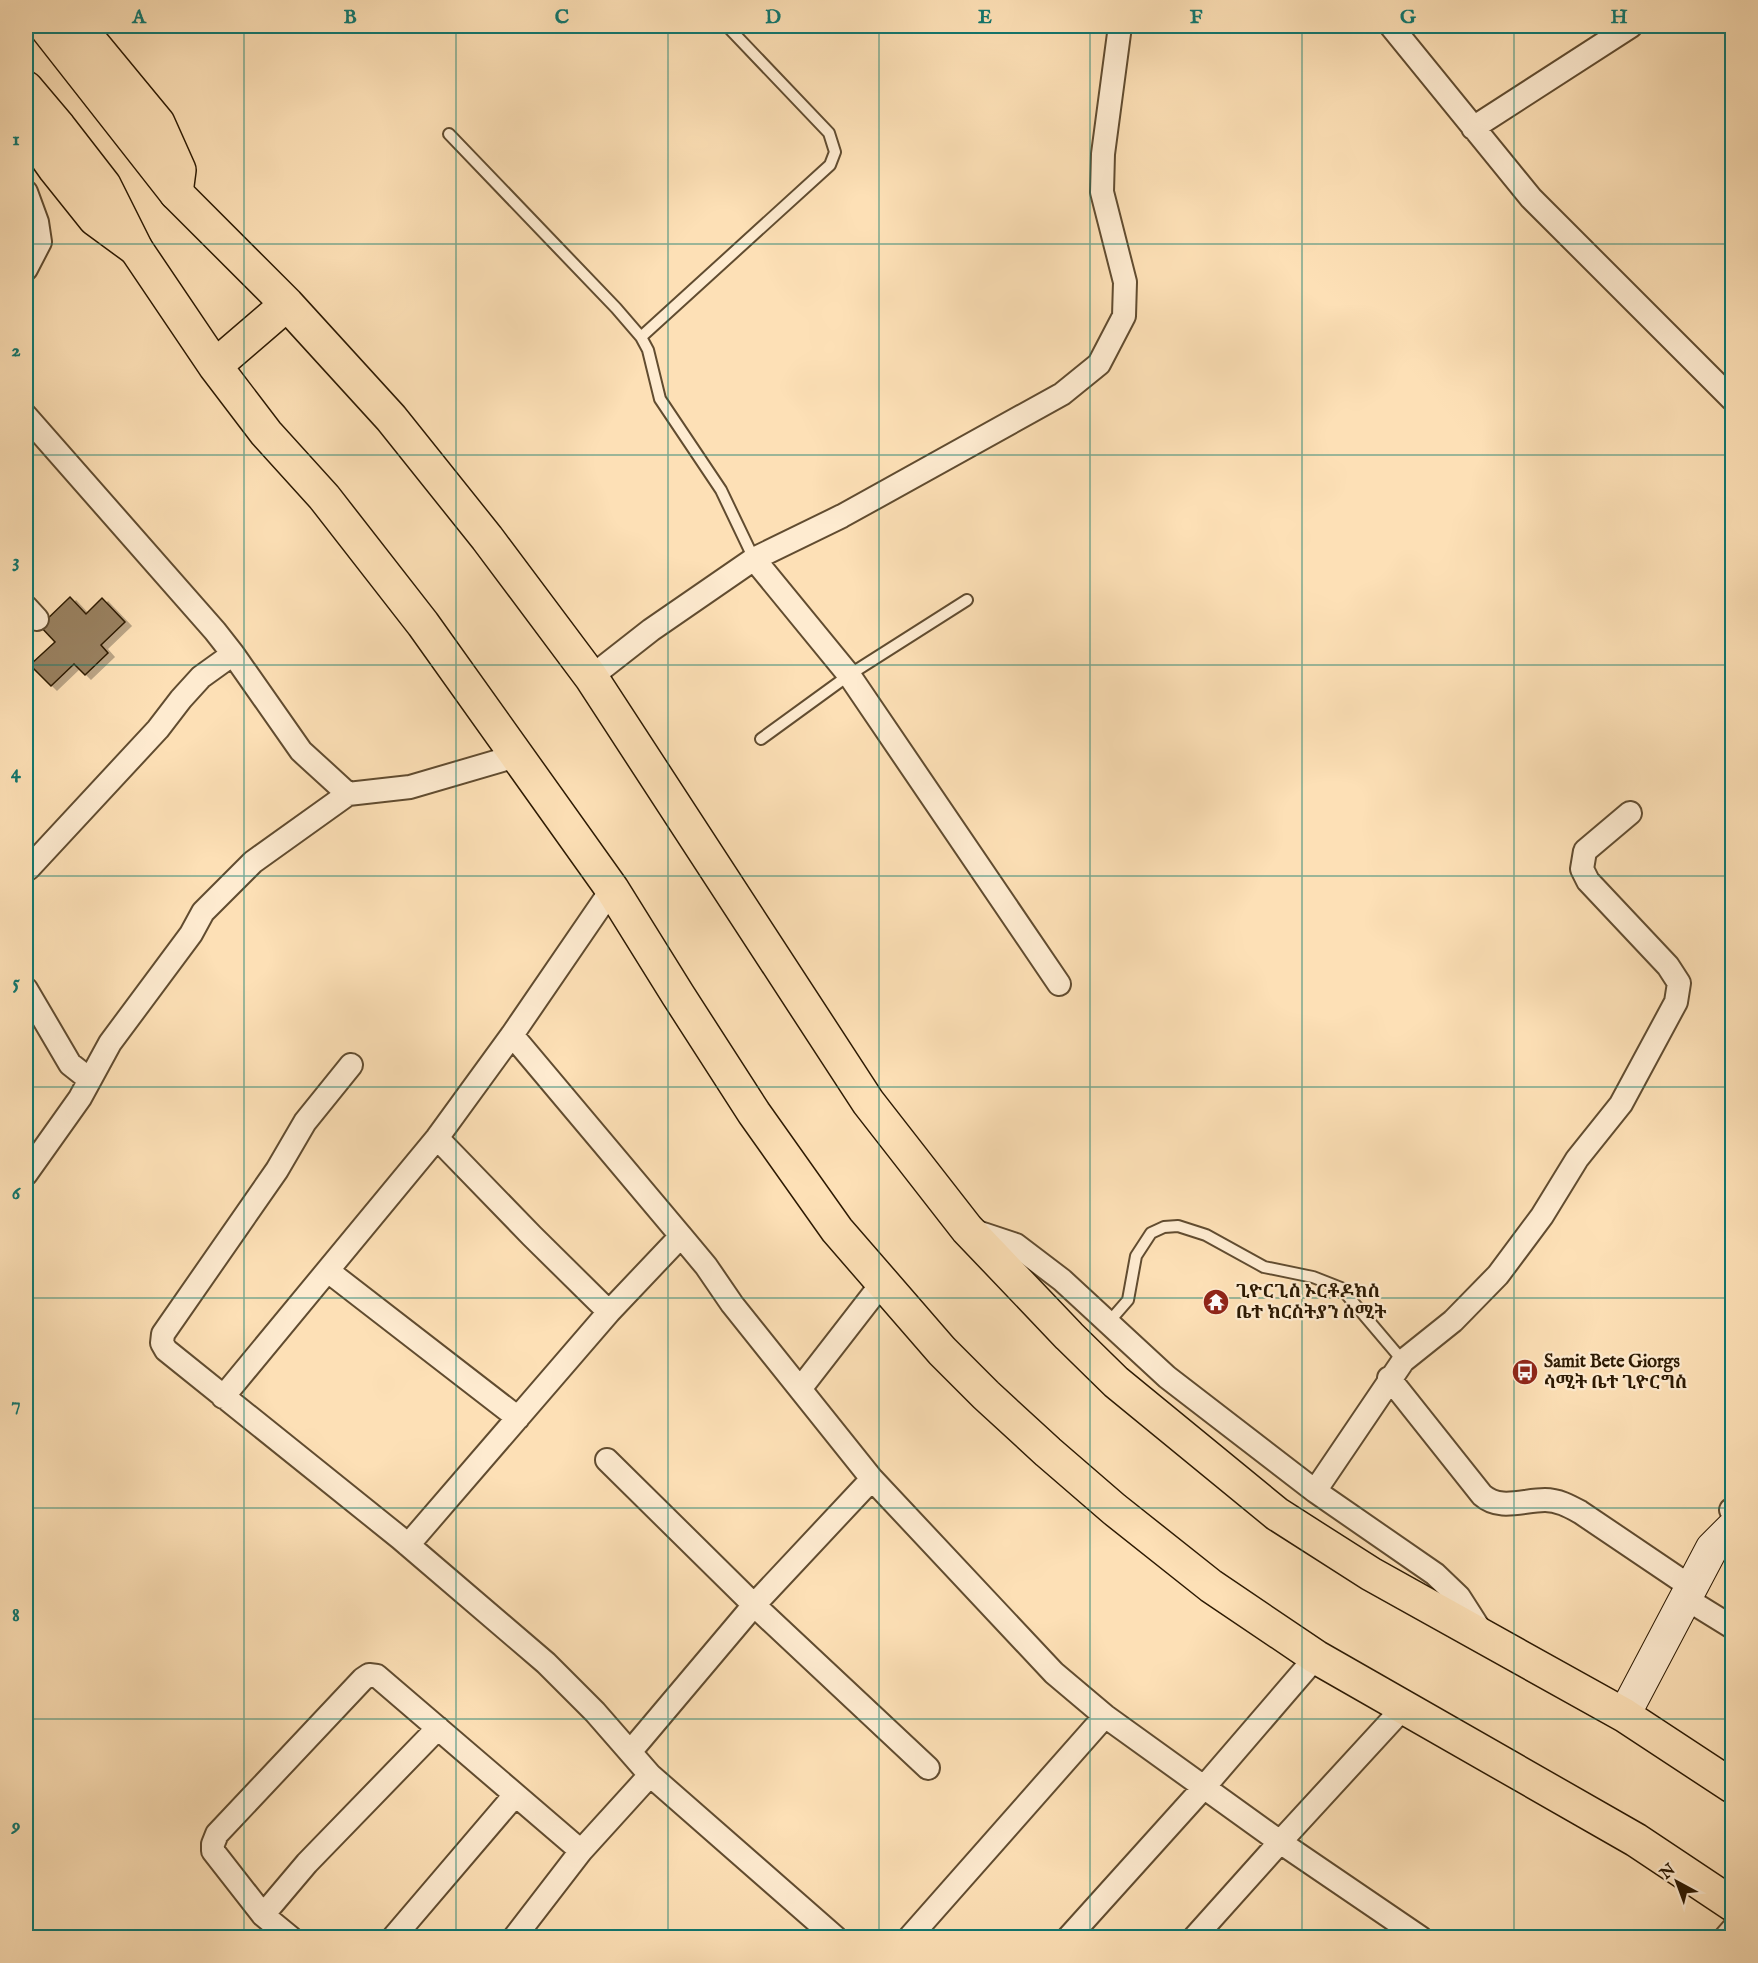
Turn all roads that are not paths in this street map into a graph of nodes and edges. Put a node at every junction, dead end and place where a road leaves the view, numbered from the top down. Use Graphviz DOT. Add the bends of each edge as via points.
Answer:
graph roads {
  1 [pos="45,26"];
  2 [pos="78,26"];
  3 [pos="727,26"];
  4 [pos="1120,26"];
  5 [pos="1391,26"];
  6 [pos="1631,26"];
  7 [pos="26,88"];
  8 [pos="26,128"];
  9 [pos="1473,128"];
  10 [pos="448,134"];
  11 [pos="26,192"];
  12 [pos="176,193"];
  13 [pos="136,249"];
  14 [pos="26,269"];
  15 [pos="287,304"];
  16 [pos="641,337"];
  17 [pos="215,366"];
  18 [pos="1732,399"];
  19 [pos="26,416"];
  20 [pos="754,559"];
  21 [pos="967,600"];
  22 [pos="233,654"];
  23 [pos="849,675"];
  24 [pos="591,677"];
  25 [pos="761,739"];
  26 [pos="516,756"];
  27 [pos="348,794"];
  28 [pos="1630,813"];
  29 [pos="26,870"];
  30 [pos="612,889"];
  31 [pos="1059,984"];
  32 [pos="26,989"];
  33 [pos="512,1035"];
  34 [pos="351,1065"];
  35 [pos="89,1079"];
  36 [pos="437,1138"];
  37 [pos="26,1174"];
  38 [pos="967,1229"];
  39 [pos="681,1236"];
  40 [pos="328,1271"];
  41 [pos="883,1282"];
  42 [pos="609,1312"];
  43 [pos="1108,1323"];
  44 [pos="1396,1370"];
  45 [pos="801,1389"];
  46 [pos="224,1397"];
  47 [pos="518,1418"];
  48 [pos="607,1460"];
  49 [pos="872,1479"];
  50 [pos="1315,1491"];
  51 [pos="1732,1517"];
  52 [pos="408,1545"];
  53 [pos="1688,1593"];
  54 [pos="754,1605"];
  55 [pos="1732,1627"];
  56 [pos="1485,1637"];
  57 [pos="1316,1657"];
  58 [pos="1405,1706"];
  59 [pos="1624,1715"];
  60 [pos="1106,1716"];
  61 [pos="438,1728"];
  62 [pos="630,1752"];
  63 [pos="928,1768"];
  64 [pos="650,1775"];
  65 [pos="1204,1786"];
  66 [pos="1732,1786"];
  67 [pos="515,1795"];
  68 [pos="1280,1842"];
  69 [pos="581,1851"];
  70 [pos="1732,1904"];
  71 [pos="264,1915"];
  72 [pos="1732,1930"];
  73 [pos="527,1933"];
  74 [pos="1199,1936"];
  75 [pos="291,1938"];
  76 [pos="393,1938"];
  77 [pos="836,1938"];
  78 [pos="909,1938"];
  79 [pos="1068,1938"];
  80 [pos="1421,1938"];
  81 [pos="1725,1938"];
  1 -- 12 [label="main road"];
  2 -- 12 [label="main road" via="158,123 179,170"];
  3 -- 16 [label="lane" via="829,133 835,152 830,165"];
  4 -- 20 [label="street" via="1103,154 1102,192 1125,282 1124,316 1099,364 1062,394 842,516"];
  5 -- 9 [label="street"];
  6 -- 9 [label="street"];
  7 -- 13 [label="main road" via="104,185"];
  8 -- 13 [label="main road" via="95,219"];
  9 -- 18 [label="street" via="1531,198"];
  10 -- 16 [label="lane"];
  11 -- 14 [label="street" via="40,242"];
  12 -- 15 [label="main road"];
  13 -- 17 [label="main road"];
  15 -- 17 [label="main road"];
  15 -- 24 [label="main road" via="404,434"];
  16 -- 20 [label="lane" via="660,399 721,490"];
  17 -- 26 [label="main road" via="423,624"];
  19 -- 22 [label="street"];
  20 -- 23 [label="street"];
  20 -- 24 [label="street"];
  21 -- 23 [label="lane"];
  22 -- 27 [label="street" via="301,751"];
  22 -- 29 [label="street" via="201,677 158,729"];
  23 -- 25 [label="lane"];
  23 -- 31 [label="street"];
  24 -- 38 [label="main road" via="868,1102"];
  26 -- 27 [label="street" via="410,787"];
  26 -- 30 [label="main road"];
  27 -- 35 [label="street" via="253,862 203,912"];
  28 -- 44 [label="street" via="1586,851 1582,869 1587,881 1668,966 1679,983 1676,1002 1621,1104 1498,1275 1454,1321 1420,1345"];
  30 -- 33 [label="street"];
  30 -- 41 [label="main road" via="754,1113 837,1230"];
  32 -- 35 [label="street" via="70,1064"];
  33 -- 36 [label="street"];
  33 -- 39 [label="street"];
  34 -- 46 [label="street" via="305,1122 277,1170 163,1334 166,1350"];
  35 -- 37 [label="street" via="80,1098"];
  36 -- 40 [label="street"];
  36 -- 42 [label="street"];
  38 -- 43 [label="street" via="1016,1245 1062,1280"];
  38 -- 56 [label="main road" via="1116,1383 1277,1514 1371,1574"];
  39 -- 42 [label="street"];
  39 -- 45 [label="street"];
  40 -- 46 [label="street"];
  40 -- 47 [label="street"];
  41 -- 45 [label="street"];
  41 -- 57 [label="main road" via="986,1395 1114,1509 1211,1586"];
  42 -- 47 [label="street"];
  43 -- 44 [label="lane" via="1128,1300 1136,1256 1151,1233 1178,1226 1206,1235 1264,1267 1313,1277 1341,1288"];
  43 -- 50 [label="street" via="1167,1377"];
  44 -- 50 [label="street"];
  44 -- 53 [label="street" via="1482,1495 1491,1502 1562,1502"];
  45 -- 49 [label="street"];
  46 -- 52 [label="street"];
  47 -- 52 [label="street"];
  48 -- 54 [label="street"];
  49 -- 54 [label="street"];
  49 -- 60 [label="street" via="1024,1643"];
  50 -- 56 [label="street" via="1435,1574 1459,1597"];
  51 -- 53 [label="street"];
  52 -- 62 [label="street" via="546,1663"];
  53 -- 55 [label="street"];
  53 -- 59 [label="street"];
  54 -- 62 [label="street"];
  54 -- 63 [label="street"];
  56 -- 59 [label="main road"];
  57 -- 58 [label="main road"];
  57 -- 65 [label="street"];
  58 -- 68 [label="street"];
  58 -- 70 [label="main road" via="1636,1840"];
  59 -- 66 [label="main road"];
  60 -- 65 [label="street"];
  60 -- 78 [label="street"];
  61 -- 67 [label="street"];
  61 -- 71 [label="street" via="307,1863"];
  61 -- 71 [label="street" via="377,1676 369,1675 225,1825 213,1851"];
  62 -- 64 [label="street"];
  64 -- 69 [label="street"];
  64 -- 77 [label="street"];
  65 -- 68 [label="street"];
  65 -- 79 [label="street"];
  67 -- 69 [label="street"];
  67 -- 76 [label="street"];
  68 -- 74 [label="street"];
  68 -- 80 [label="street"];
  69 -- 73 [label="street"];
  71 -- 75 [label="street"];
  72 -- 81 [label="street"];
}
